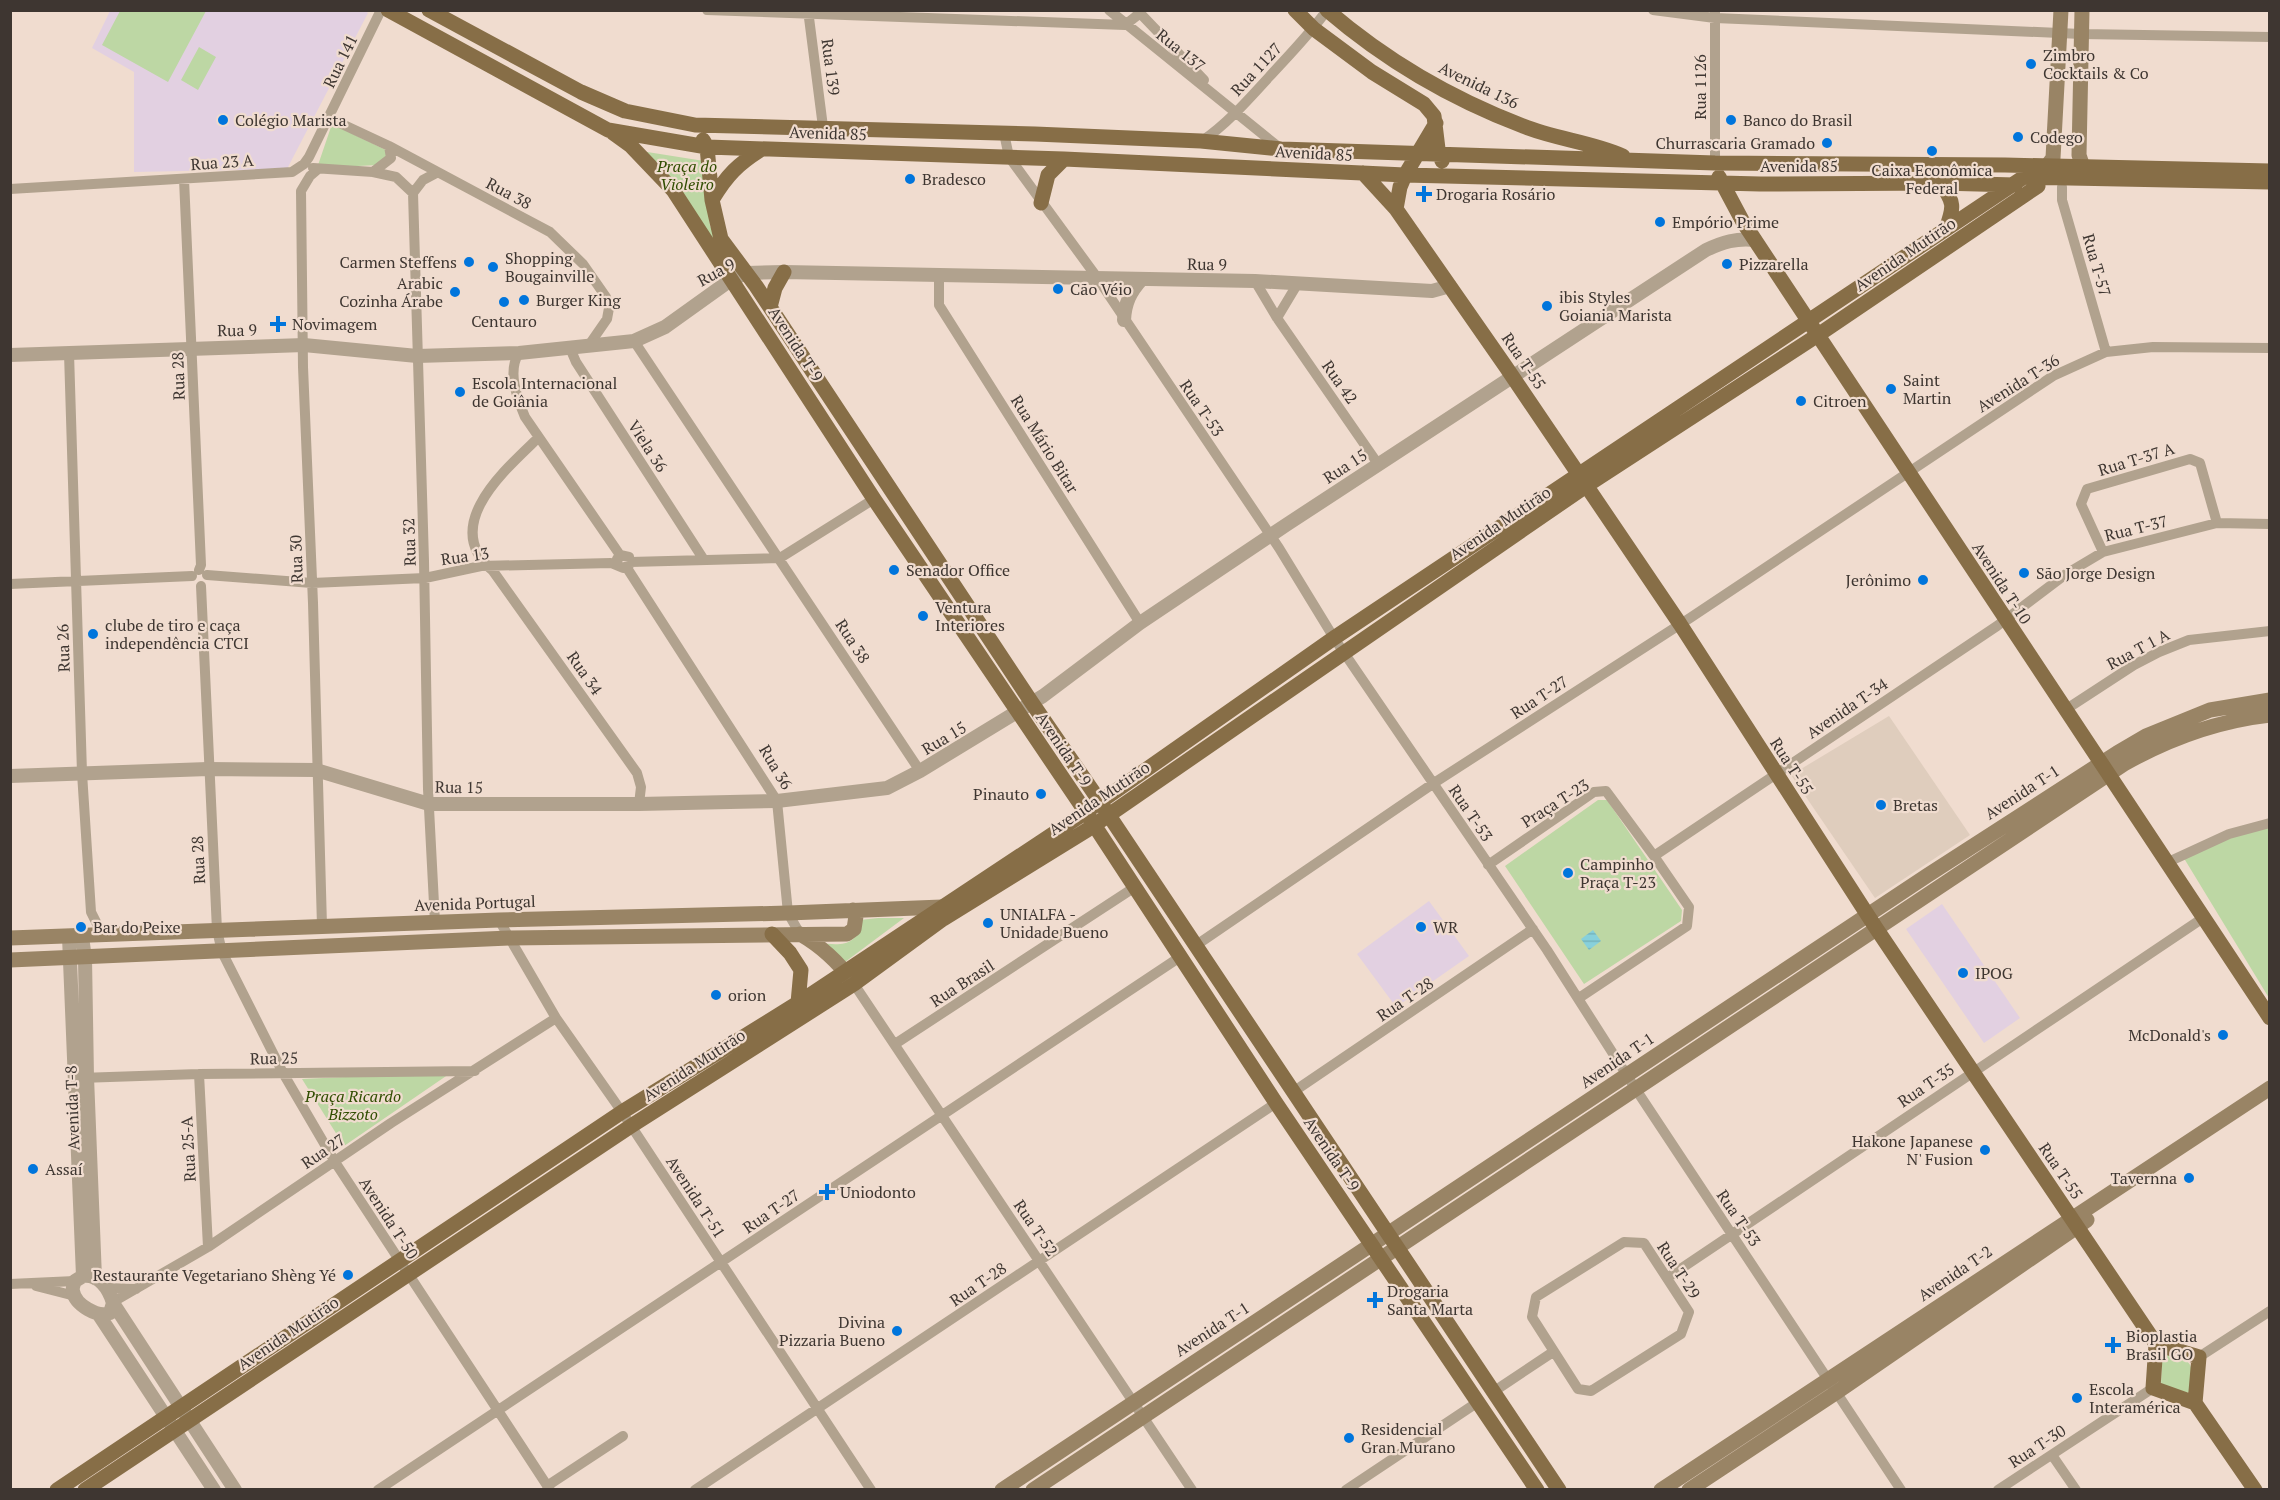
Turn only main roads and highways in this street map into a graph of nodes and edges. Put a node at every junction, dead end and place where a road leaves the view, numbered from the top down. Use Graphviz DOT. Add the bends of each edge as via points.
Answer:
graph roads {
  1 [pos="388,10"];
  2 [pos="429,10"];
  3 [pos="1295,10"];
  4 [pos="2061,10"];
  5 [pos="2082,10"];
  6 [pos="1327,11"];
  7 [pos="1436,122"];
  8 [pos="695,124"];
  9 [pos="609,130"];
  10 [pos="707,147"];
  11 [pos="762,149"];
  12 [pos="1417,153"];
  13 [pos="1440,154"];
  14 [pos="1065,159"];
  15 [pos="1631,159"];
  16 [pos="1715,163"];
  17 [pos="2047,166"];
  18 [pos="2083,167"];
  19 [pos="2270,171"];
  20 [pos="1363,173"];
  21 [pos="1405,175"];
  22 [pos="1448,176"];
  23 [pos="2270,182"];
  24 [pos="1721,183"];
  25 [pos="1940,183"];
  26 [pos="1760,184"];
  27 [pos="2012,185"];
  28 [pos="2038,186"];
  29 [pos="2270,191"];
  30 [pos="712,200"];
  31 [pos="1041,203"];
  32 [pos="1396,209"];
  33 [pos="1743,222"];
  34 [pos="1946,229"];
  35 [pos="784,272"];
  36 [pos="770,307"];
  37 [pos="1809,321"];
  38 [pos="1818,334"];
  39 [pos="1582,481"];
  40 [pos="2270,700"];
  41 [pos="2270,715"];
  42 [pos="2104,769"];
  43 [pos="1099,801"];
  44 [pos="1085,811"];
  45 [pos="1107,815"];
  46 [pos="1094,825"];
  47 [pos="942,907"];
  48 [pos="853,910"];
  49 [pos="1872,922"];
  50 [pos="772,934"];
  51 [pos="800,934"];
  52 [pos="10,938"];
  53 [pos="10,960"];
  54 [pos="850,978"];
  55 [pos="798,1003"];
  56 [pos="2270,1018"];
  57 [pos="1631,1082"];
  58 [pos="2270,1088"];
  59 [pos="2270,1100"];
  60 [pos="2074,1222"];
  61 [pos="1388,1234"];
  62 [pos="1372,1244"];
  63 [pos="1397,1247"];
  64 [pos="1381,1258"];
  65 [pos="2156,1344"];
  66 [pos="1833,1385"];
  67 [pos="2195,1402"];
  68 [pos="57,1490"];
  69 [pos="86,1490"];
  70 [pos="1002,1490"];
  71 [pos="1033,1490"];
  72 [pos="1537,1490"];
  73 [pos="1558,1490"];
  74 [pos="1661,1490"];
  75 [pos="1689,1490"];
  76 [pos="2255,1490"];
  1 -- 9 [label="main road, Avenida 85"];
  2 -- 8 [label="main road, Avenida 85" via="581,92 625,111"];
  3 -- 7 [label="main road" via="1372,72 1424,104"];
  4 -- 17 [label="main road" via="2053,158"];
  5 -- 18 [label="main road" via="2079,154"];
  6 -- 15 [label="main road, Avenida 136" via="1390,58 1447,92 1524,127 1605,148"];
  7 -- 12 [label="main road"];
  7 -- 13 [label="main road"];
  8 -- 10 [label="main road, Avenida T-9"];
  8 -- 12 [label="main road, Avenida 85" via="1004,133"];
  9 -- 10 [label="main road, Avenida 85"];
  9 -- 44 [label="main road, Avenida T-9" via="631,146 673,190 874,499"];
  10 -- 11 [label="main road, Avenida 85"];
  10 -- 30 [label="main road, Avenida T-9"];
  11 -- 14 [label="main road, Avenida 85"];
  11 -- 30 [label="main road" via="735,168"];
  12 -- 13 [label="main road, Avenida 85"];
  12 -- 21 [label="main road"];
  13 -- 15 [label="main road, Avenida 85"];
  13 -- 22 [label="main road"];
  14 -- 20 [label="main road, Avenida 85"];
  14 -- 31 [label="main road" via="1048,175"];
  15 -- 16 [label="main road, Avenida 85"];
  16 -- 17 [label="main road, Avenida 85"];
  16 -- 24 [label="main road, Avenida T-10"];
  17 -- 18 [label="main road, Avenida 85"];
  18 -- 19 [label="main road, Avenida 85"];
  20 -- 21 [label="main road, Avenida 85"];
  20 -- 32 [label="main road, Rua T-55"];
  21 -- 22 [label="main road, Avenida 85"];
  21 -- 32 [label="main road"];
  22 -- 24 [label="main road, Avenida 85"];
  23 -- 27 [label="main road" via="2024,177"];
  24 -- 26 [label="main road, Avenida 85"];
  24 -- 33 [label="main road, Avenida T-10"];
  25 -- 26 [label="main road, Avenida 85"];
  25 -- 27 [label="main road, Avenida 85"];
  25 -- 34 [label="main road" via="1952,201"];
  26 -- 33 [label="main road" via="1744,198"];
  27 -- 28 [label="main road, Avenida 85"];
  27 -- 34 [label="main road, Avenida Mutirão"];
  28 -- 29 [label="main road, Avenida 85"];
  28 -- 38 [label="main road, Avenida Mutirão"];
  30 -- 36 [label="main road, Avenida T-9" via="722,239"];
  32 -- 39 [label="main road, Rua T-55"];
  33 -- 37 [label="main road, Avenida T-10"];
  34 -- 37 [label="main road, Avenida Mutirão"];
  35 -- 36 [label="main road"];
  36 -- 43 [label="main road, Avenida T-9"];
  37 -- 38 [label="main road, Avenida T-10"];
  37 -- 39 [label="main road, Avenida Mutirão"];
  38 -- 39 [label="main road, Avenida Mutirão"];
  38 -- 42 [label="main road, Avenida T-10" via="2001,623"];
  39 -- 43 [label="main road, Avenida Mutirão" via="1334,638"];
  39 -- 45 [label="main road, Avenida Mutirão"];
  39 -- 49 [label="main road, Rua T-55" via="1680,624"];
  40 -- 42 [label="main road, Avenida T-1" via="2210,710 2182,720 2146,736"];
  41 -- 42 [label="main road, Avenida T-1" via="2236,719 2183,735"];
  42 -- 49 [label="main road, Avenida T-1"];
  42 -- 56 [label="main road, Avenida T-10"];
  43 -- 44 [label="main road, Avenida Mutirão"];
  43 -- 45 [label="main road, Avenida T-9"];
  44 -- 46 [label="main road, Avenida T-9"];
  44 -- 47 [label="main road, Avenida Mutirão"];
  45 -- 46 [label="main road, Avenida Mutirão"];
  45 -- 61 [label="main road, Avenida T-9"];
  46 -- 54 [label="main road, Avenida Mutirão"];
  46 -- 62 [label="main road, Avenida T-9"];
  47 -- 48 [label="main road, Avenida Portugal"];
  47 -- 54 [label="main road, Avenida Mutirão"];
  48 -- 51 [label="main road" via="854,929 847,934"];
  48 -- 52 [label="main road, Avenida Portugal"];
  49 -- 57 [label="main road, Avenida T-1"];
  49 -- 60 [label="main road, Rua T-55"];
  50 -- 51 [label="main road"];
  50 -- 53 [label="main road" via="509,938"];
  50 -- 55 [label="main road" via="801,970"];
  51 -- 54 [label="main road, Rua 36" via="813,941"];
  54 -- 55 [label="main road, Avenida Mutirão"];
  54 -- 69 [label="main road, Avenida Mutirão"];
  55 -- 68 [label="main road, Avenida Mutirão" via="622,1112"];
  57 -- 61 [label="main road, Avenida T-1"];
  57 -- 63 [label="main road, Avenida T-1"];
  58 -- 60 [label="main road, Avenida T-2"];
  59 -- 60 [label="main road, Avenida T-2"];
  60 -- 65 [label="main road, Rua T-55"];
  60 -- 66 [label="main road, Avenida T-2"];
  61 -- 62 [label="main road, Avenida T-1"];
  61 -- 63 [label="main road, Avenida T-9"];
  62 -- 64 [label="main road, Avenida T-9"];
  62 -- 70 [label="main road, Avenida T-1"];
  63 -- 64 [label="main road, Avenida T-1"];
  63 -- 73 [label="main road, Avenida T-9"];
  64 -- 71 [label="main road, Avenida T-1"];
  64 -- 72 [label="main road, Avenida T-9"];
  65 -- 67 [label="main road" via="2152,1388"];
  65 -- 67 [label="main road" via="2199,1357"];
  66 -- 74 [label="main road, Avenida T-2"];
  66 -- 75 [label="main road, Avenida T-2"];
  67 -- 76 [label="main road"];
}
